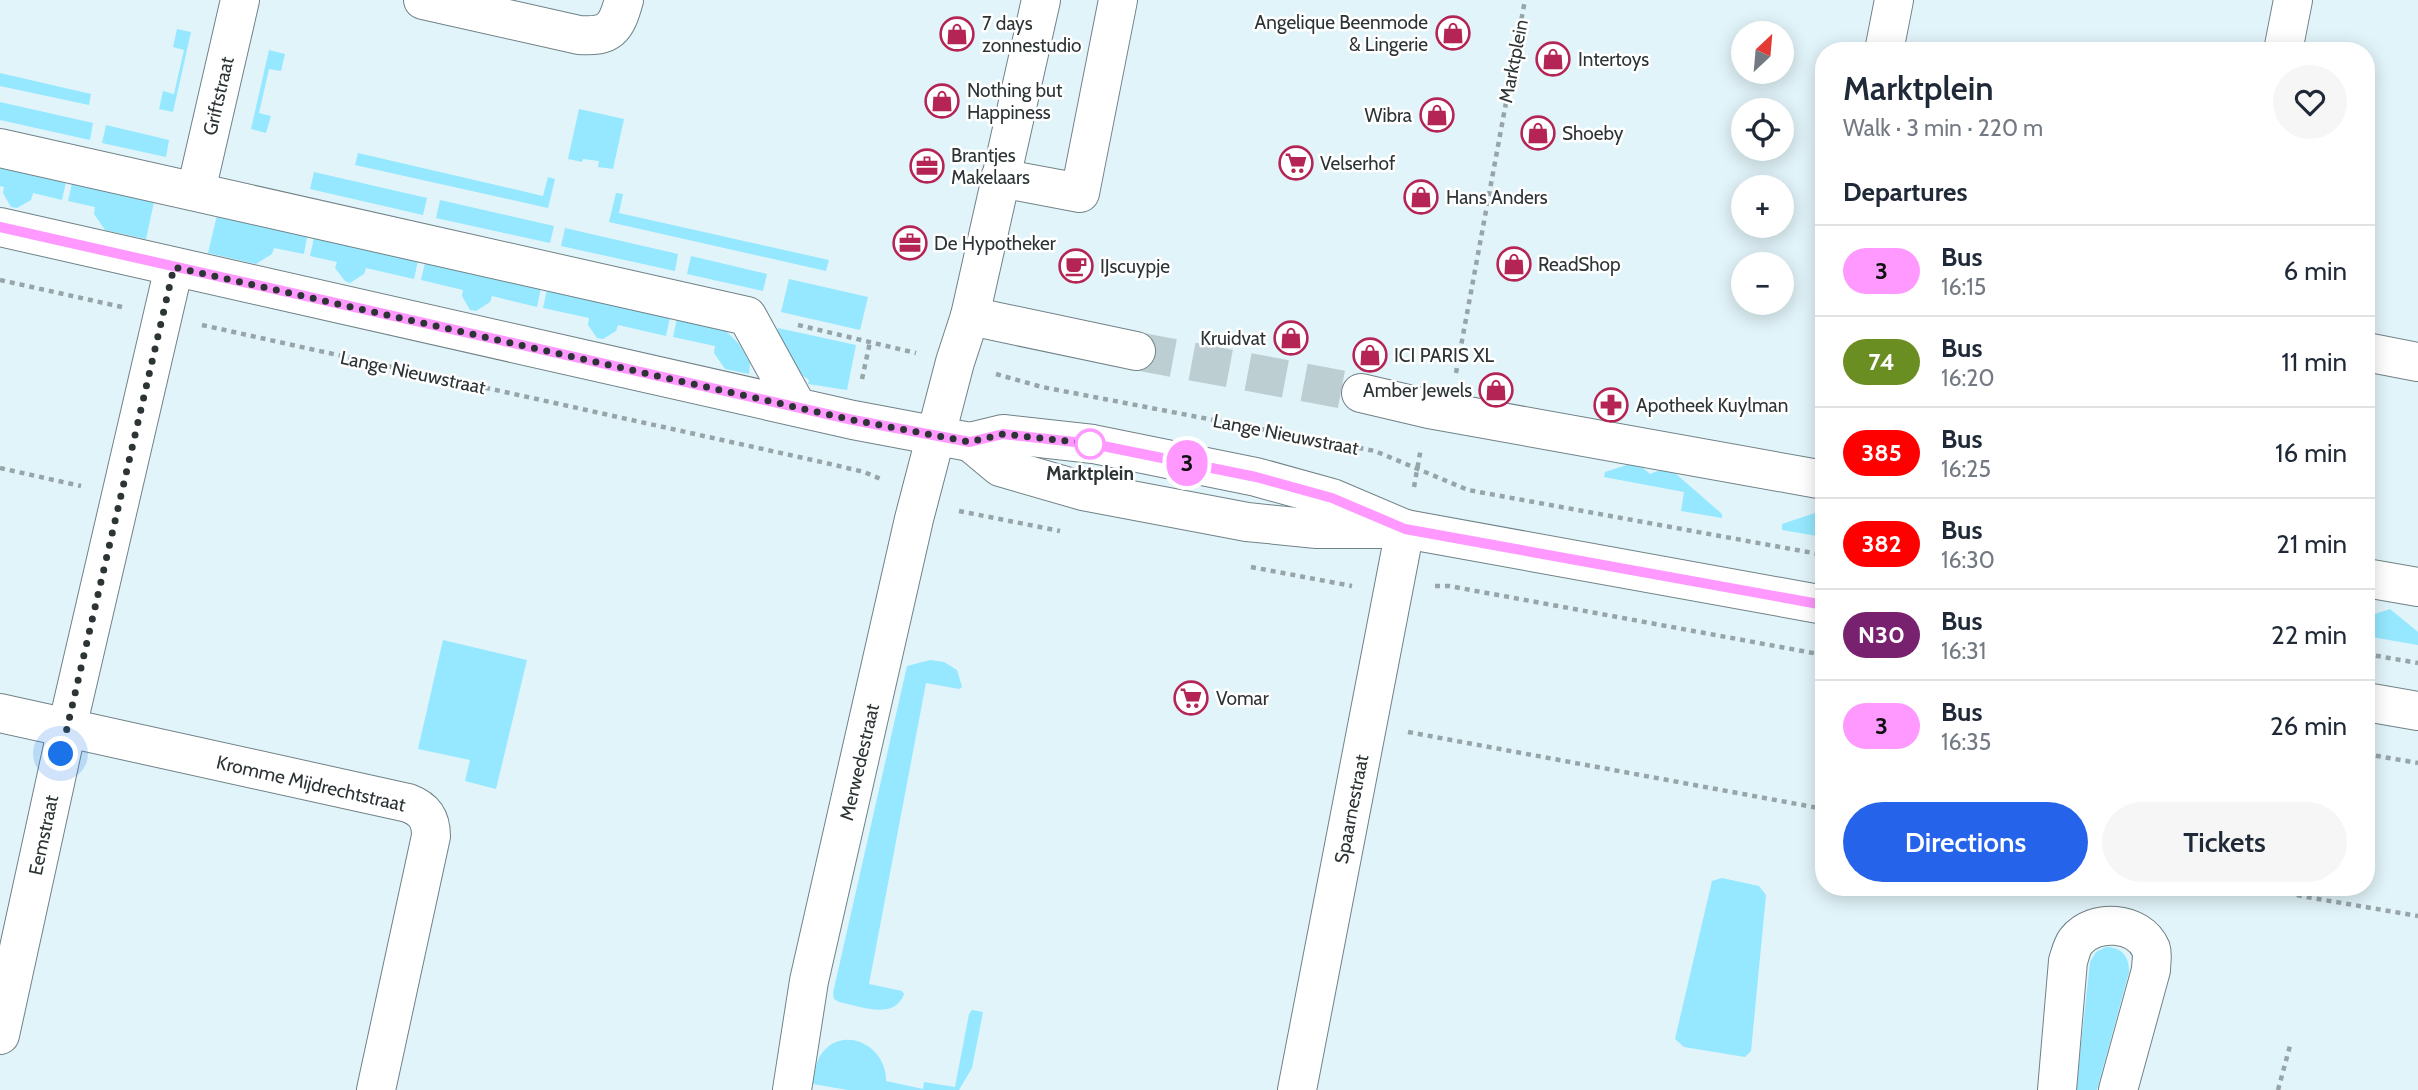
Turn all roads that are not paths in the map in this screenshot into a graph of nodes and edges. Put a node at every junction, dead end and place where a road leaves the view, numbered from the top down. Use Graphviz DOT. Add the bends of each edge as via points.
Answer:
graph roads {
  1 [pos="240,0"];
  2 [pos="423,0"];
  3 [pos="624,0"];
  4 [pos="1041,0"];
  5 [pos="1118,0"];
  6 [pos="1894,0"];
  7 [pos="2293,0"];
  8 [pos="1886,42"];
  9 [pos="2285,42"];
  10 [pos="0,148"];
  11 [pos="1000,178"];
  12 [pos="196,191"];
  13 [pos="0,228"];
  14 [pos="174,267"];
  15 [pos="970,316"];
  16 [pos="1136,351"];
  17 [pos="2375,354"];
  18 [pos="2418,362"];
  19 [pos="1362,393"];
  20 [pos="797,407"];
  21 [pos="953,439"];
  22 [pos="1815,478"];
  23 [pos="1405,529"];
  24 [pos="2375,580"];
  25 [pos="2418,587"];
  26 [pos="1815,603"];
  27 [pos="2375,704"];
  28 [pos="2418,711"];
  29 [pos="0,713"];
  30 [pos="66,728"];
  31 [pos="0,1035"];
  32 [pos="376,1090"];
  33 [pos="792,1090"];
  34 [pos="1297,1090"];
  35 [pos="2057,1090"];
  36 [pos="2118,1090"];
  1 -- 12 [label="street, Griftstraat"];
  2 -- 3 [label="street" via="597,36 611,30"];
  4 -- 11 [label="street"];
  5 -- 11 [label="street" via="1080,194"];
  6 -- 8 [label="street"];
  7 -- 9 [label="street"];
  10 -- 12 [label="street"];
  11 -- 15 [label="street"];
  12 -- 20 [label="street" via="747,316"];
  13 -- 14 [label="street"];
  14 -- 20 [label="street"];
  14 -- 30 [label="street, Eemstraat"];
  15 -- 16 [label="street"];
  15 -- 21 [label="street" via="955,362"];
  17 -- 18 [label="street"];
  19 -- 22 [label="street"];
  20 -- 21 [label="street"];
  21 -- 23 [label="street" via="1003,434 1093,444 1256,477 1332,498"];
  21 -- 33 [label="street, Merwedestraat" via="809,981"];
  23 -- 26 [label="street"];
  23 -- 34 [label="street, Spaarnestraat"];
  24 -- 25 [label="street"];
  27 -- 28 [label="street"];
  29 -- 30 [label="street, Kromme Mijdrechtstraat"];
  30 -- 31 [label="street, Eemstraat"];
  30 -- 32 [label="street, Kromme Mijdrechtstraat" via="408,803 426,815 432,836"];
  35 -- 36 [label="street" via="2068,961 2075,942 2103,925 2137,932 2152,952"];
}
